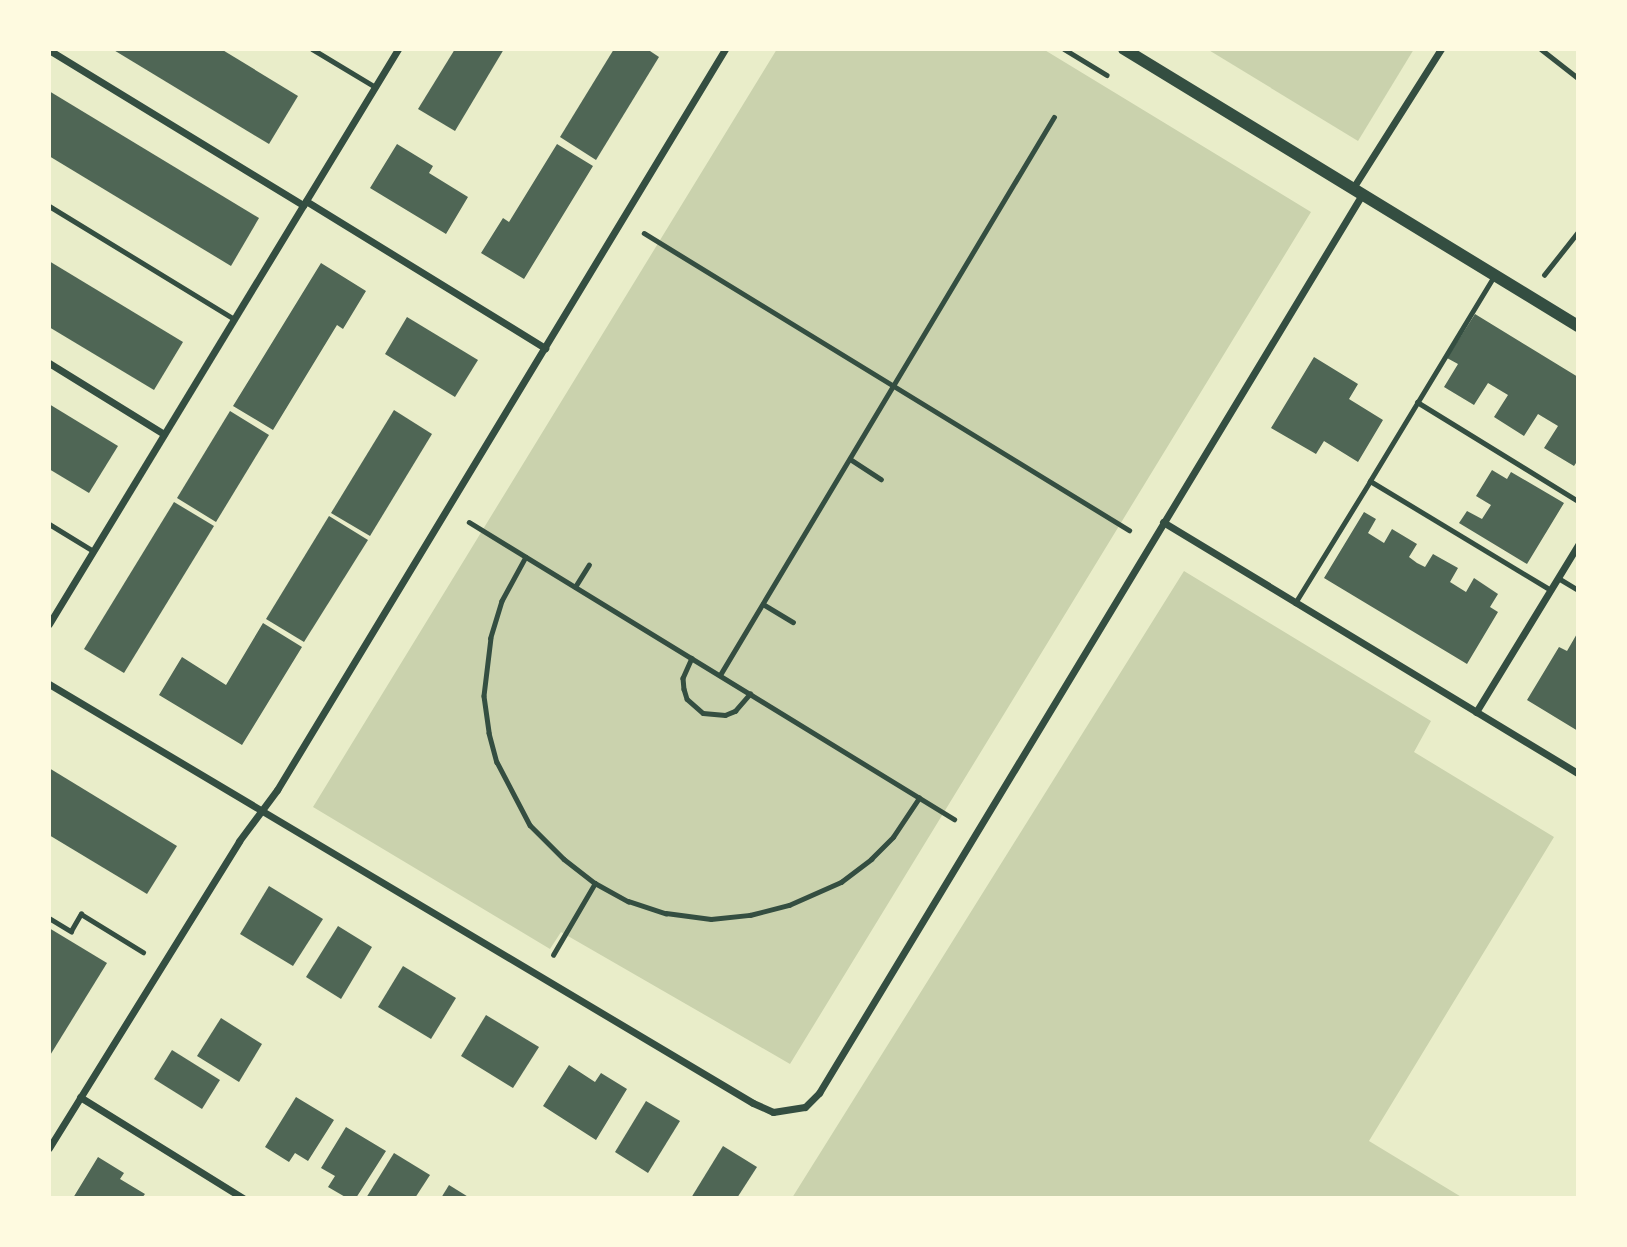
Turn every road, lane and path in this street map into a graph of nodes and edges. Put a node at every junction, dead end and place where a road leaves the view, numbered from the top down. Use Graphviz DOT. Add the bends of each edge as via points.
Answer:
graph roads {
  1 [pos="312,49"];
  2 [pos="398,49"];
  3 [pos="726,49"];
  4 [pos="1124,49"];
  5 [pos="1441,49"];
  6 [pos="1541,49"];
  7 [pos="49,50"];
  8 [pos="1578,68"];
  9 [pos="1568,71"];
  10 [pos="1578,78"];
  11 [pos="375,87"];
  12 [pos="1054,117"];
  13 [pos="1358,191"];
  14 [pos="305,203"];
  15 [pos="49,206"];
  16 [pos="622,219"];
  17 [pos="1578,232"];
  18 [pos="1494,276"];
  19 [pos="1528,296"];
  20 [pos="234,319"];
  21 [pos="1578,326"];
  22 [pos="545,348"];
  23 [pos="49,363"];
  24 [pos="894,385"];
  25 [pos="1417,402"];
  26 [pos="164,435"];
  27 [pos="850,459"];
  28 [pos="881,479"];
  29 [pos="1370,481"];
  30 [pos="1578,501"];
  31 [pos="448,509"];
  32 [pos="1163,522"];
  33 [pos="49,524"];
  34 [pos="1150,542"];
  35 [pos="1578,545"];
  36 [pos="93,551"];
  37 [pos="526,557"];
  38 [pos="589,565"];
  39 [pos="1558,578"];
  40 [pos="575,587"];
  41 [pos="1551,590"];
  42 [pos="1578,590"];
  43 [pos="1296,603"];
  44 [pos="763,604"];
  45 [pos="793,622"];
  46 [pos="49,624"];
  47 [pos="692,658"];
  48 [pos="720,675"];
  49 [pos="49,684"];
  50 [pos="750,694"];
  51 [pos="1476,712"];
  52 [pos="1578,773"];
  53 [pos="919,798"];
  54 [pos="261,811"];
  55 [pos="976,833"];
  56 [pos="596,883"];
  57 [pos="49,918"];
  58 [pos="162,964"];
  59 [pos="539,978"];
  60 [pos="80,1097"];
  61 [pos="49,1148"];
  62 [pos="243,1198"];
  1 -- 11 [label="lane"];
  2 -- 11 [label="street"];
  3 -- 16 [label="street"];
  4 -- 13 [label="street"];
  5 -- 13 [label="street"];
  6 -- 9 [label="path"];
  7 -- 14 [label="street"];
  8 -- 9 [label="path"];
  9 -- 10 [label="path"];
  11 -- 14 [label="street"];
  12 -- 24 [label="path"];
  13 -- 18 [label="street"];
  13 -- 32 [label="street"];
  14 -- 20 [label="street"];
  14 -- 22 [label="street"];
  15 -- 20 [label="lane"];
  16 -- 22 [label="street"];
  16 -- 24 [label="path"];
  17 -- 19 [label="path"];
  18 -- 19 [label="street"];
  18 -- 25 [label="lane"];
  19 -- 21 [label="street"];
  20 -- 26 [label="street"];
  22 -- 31 [label="street"];
  23 -- 26 [label="street"];
  24 -- 27 [label="path"];
  24 -- 34 [label="path"];
  25 -- 29 [label="lane"];
  25 -- 30 [label="lane"];
  26 -- 36 [label="street"];
  27 -- 28 [label="path"];
  27 -- 44 [label="path"];
  29 -- 41 [label="lane"];
  29 -- 43 [label="lane"];
  31 -- 37 [label="path"];
  31 -- 54 [label="street"];
  32 -- 34 [label="street"];
  32 -- 43 [label="street"];
  33 -- 36 [label="lane"];
  34 -- 55 [label="street"];
  35 -- 39 [label="street"];
  36 -- 46 [label="street"];
  37 -- 40 [label="path"];
  37 -- 56 [label="path" via="502,601 491,638 484,696 489,733 497,762 530,825"];
  38 -- 40 [label="path"];
  39 -- 41 [label="street"];
  39 -- 42 [label="lane"];
  40 -- 47 [label="path"];
  41 -- 51 [label="street"];
  43 -- 51 [label="street"];
  44 -- 45 [label="path"];
  44 -- 48 [label="path"];
  47 -- 48 [label="path"];
  47 -- 50 [label="path" via="683,678 684,689 687,699 704,713 735,711"];
  48 -- 50 [label="path"];
  49 -- 54 [label="street"];
  50 -- 53 [label="path"];
  51 -- 52 [label="street"];
  53 -- 55 [label="path"];
  53 -- 56 [label="path" via="893,837 871,859 841,882 789,905 711,919 666,913 628,901"];
  54 -- 58 [label="street"];
  54 -- 59 [label="street"];
  55 -- 59 [label="street" via="819,1093 805,1107 773,1112 752,1103"];
  56 -- 59 [label="path"];
  57 -- 58 [label="path" via="71,931 81,914"];
  58 -- 60 [label="street"];
  60 -- 61 [label="street"];
  60 -- 62 [label="street"];
}
